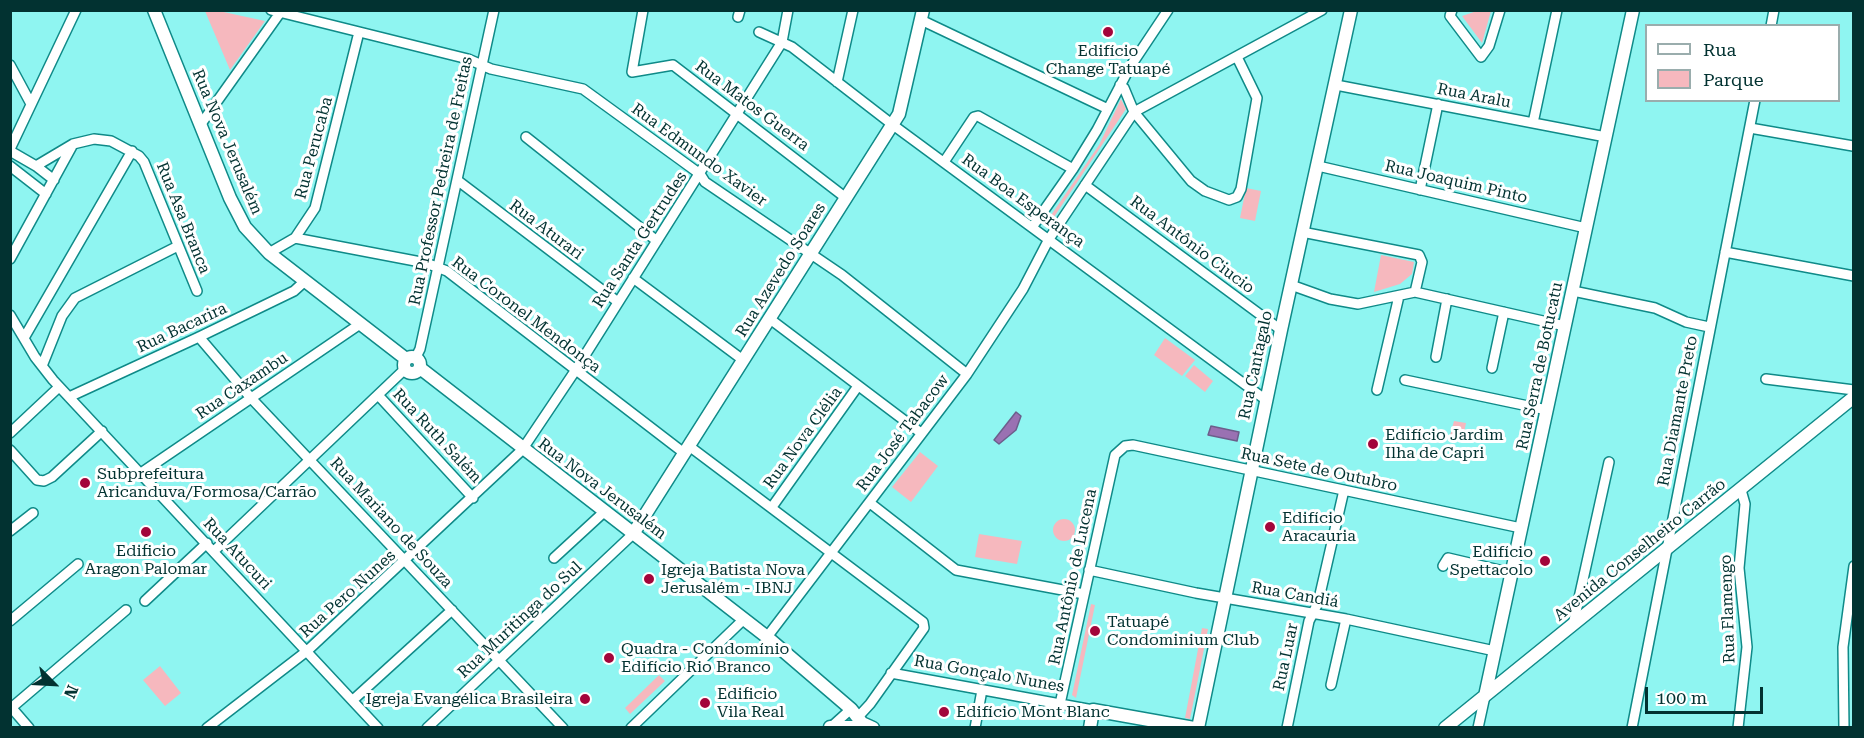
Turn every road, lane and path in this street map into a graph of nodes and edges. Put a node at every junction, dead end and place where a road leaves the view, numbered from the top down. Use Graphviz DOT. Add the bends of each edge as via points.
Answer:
graph roads {
  1 [pos="76,10"];
  2 [pos="154,10"];
  3 [pos="271,10"];
  4 [pos="494,10"];
  5 [pos="643,10"];
  6 [pos="788,10"];
  7 [pos="853,10"];
  8 [pos="1168,10"];
  9 [pos="1322,10"];
  10 [pos="1351,10"];
  11 [pos="1452,10"];
  12 [pos="1500,10"];
  13 [pos="1557,10"];
  14 [pos="1633,10"];
  15 [pos="282,12"];
  16 [pos="922,15"];
  17 [pos="359,32"];
  18 [pos="759,32"];
  19 [pos="782,42"];
  20 [pos="1237,57"];
  21 [pos="481,64"];
  22 [pos="10,65"];
  23 [pos="837,82"];
  24 [pos="1120,85"];
  25 [pos="1336,85"];
  26 [pos="1755,102"];
  27 [pos="31,104"];
  28 [pos="1438,104"];
  29 [pos="1108,109"];
  30 [pos="1134,112"];
  31 [pos="738,115"];
  32 [pos="1533,123"];
  33 [pos="201,124"];
  34 [pos="892,125"];
  35 [pos="1750,128"];
  36 [pos="526,137"];
  37 [pos="1606,137"];
  38 [pos="73,144"];
  39 [pos="1853,147"];
  40 [pos="10,150"];
  41 [pos="132,151"];
  42 [pos="944,162"];
  43 [pos="1318,165"];
  44 [pos="10,166"];
  45 [pos="36,166"];
  46 [pos="1073,169"];
  47 [pos="700,174"];
  48 [pos="54,180"];
  49 [pos="456,180"];
  50 [pos="1085,185"];
  51 [pos="1420,190"];
  52 [pos="46,194"];
  53 [pos="846,198"];
  54 [pos="1034,226"];
  55 [pos="1586,228"];
  56 [pos="1302,232"];
  57 [pos="295,238"];
  58 [pos="1049,239"];
  59 [pos="657,240"];
  60 [pos="178,246"];
  61 [pos="1725,252"];
  62 [pos="269,253"];
  63 [pos="811,253"];
  64 [pos="10,259"];
  65 [pos="438,268"];
  66 [pos="1854,276"];
  67 [pos="633,278"];
  68 [pos="305,282"];
  69 [pos="1291,285"];
  70 [pos="197,291"];
  71 [pos="1573,291"];
  72 [pos="1415,292"];
  73 [pos="1399,296"];
  74 [pos="1447,299"];
  75 [pos="618,302"];
  76 [pos="1504,312"];
  77 [pos="10,315"];
  78 [pos="770,319"];
  79 [pos="360,324"];
  80 [pos="1565,326"];
  81 [pos="1709,327"];
  82 [pos="1281,330"];
  83 [pos="199,337"];
  84 [pos="24,338"];
  85 [pos="1436,357"];
  86 [pos="743,360"];
  87 [pos="412,363"];
  88 [pos="42,366"];
  89 [pos="1492,368"];
  90 [pos="575,371"];
  91 [pos="967,374"];
  92 [pos="1766,379"];
  93 [pos="1405,380"];
  94 [pos="858,386"];
  95 [pos="59,387"];
  96 [pos="1377,390"];
  97 [pos="1854,390"];
  98 [pos="378,395"];
  99 [pos="69,397"];
  100 [pos="251,398"];
  101 [pos="1854,398"];
  102 [pos="1266,400"];
  103 [pos="1547,410"];
  104 [pos="102,431"];
  105 [pos="10,433"];
  106 [pos="921,433"];
  107 [pos="10,450"];
  108 [pos="522,450"];
  109 [pos="687,450"];
  110 [pos="1115,455"];
  111 [pos="310,460"];
  112 [pos="1608,462"];
  113 [pos="1251,470"];
  114 [pos="141,473"];
  115 [pos="1344,490"];
  116 [pos="1742,490"];
  117 [pos="473,498"];
  118 [pos="870,503"];
  119 [pos="772,507"];
  120 [pos="604,512"];
  121 [pos="33,513"];
  122 [pos="1521,528"];
  123 [pos="11,529"];
  124 [pos="633,534"];
  125 [pos="210,547"];
  126 [pos="1666,550"];
  127 [pos="832,551"];
  128 [pos="554,558"];
  129 [pos="406,561"];
  130 [pos="78,564"];
  131 [pos="1443,566"];
  132 [pos="1854,566"];
  133 [pos="1089,570"];
  134 [pos="1512,573"];
  135 [pos="1084,594"];
  136 [pos="1225,597"];
  137 [pos="145,601"];
  138 [pos="126,610"];
  139 [pos="452,610"];
  140 [pos="1313,613"];
  141 [pos="13,615"];
  142 [pos="744,619"];
  143 [pos="1346,619"];
  144 [pos="1849,621"];
  145 [pos="1573,626"];
  146 [pos="767,636"];
  147 [pos="307,651"];
  148 [pos="1495,651"];
  149 [pos="500,660"];
  150 [pos="891,673"];
  151 [pos="1331,685"];
  152 [pos="982,690"];
  153 [pos="1485,696"];
  154 [pos="353,700"];
  155 [pos="1060,704"];
  156 [pos="11,707"];
  157 [pos="1089,715"];
  158 [pos="861,719"];
  159 [pos="209,726"];
  160 [pos="830,727"];
  161 [pos="29,728"];
  162 [pos="378,728"];
  163 [pos="427,728"];
  164 [pos="563,728"];
  165 [pos="631,728"];
  166 [pos="975,728"];
  167 [pos="1196,728"];
  168 [pos="1287,728"];
  169 [pos="1445,728"];
  170 [pos="1478,728"];
  171 [pos="1632,728"];
  172 [pos="1738,728"];
  173 [pos="1844,728"];
  1 -- 27 [label="street"];
  2 -- 33 [label="street, Rua Nova Jerusalém"];
  3 -- 15 [label="street, Rua Edmundo Xavier"];
  4 -- 21 [label="street, Rua Professor Pedreira de Freitas"];
  5 -- 31 [label="street, Rua Matos Guerra" via="631,71 673,65"];
  6 -- 19 [label="street, Rua Santa Gertrudes"];
  7 -- 23 [label="street"];
  8 -- 24 [label="street"];
  9 -- 20 [label="street"];
  10 -- 25 [label="street, Rua Cantagalo"];
  11 -- 12 [label="street" via="1450,16 1481,57 1489,46"];
  13 -- 32 [label="street"];
  14 -- 37 [label="street, Rua Serra de Botucatu"];
  15 -- 17 [label="street, Rua Edmundo Xavier"];
  15 -- 33 [label="street"];
  16 -- 29 [label="street"];
  16 -- 34 [label="street, Rua Azevedo Soares" via="899,114"];
  17 -- 21 [label="street, Rua Edmundo Xavier"];
  17 -- 57 [label="street, Rua Perucaba" via="317,200"];
  18 -- 19 [label="street, Rua Boa Esperança"];
  19 -- 23 [label="street, Rua Boa Esperança"];
  19 -- 31 [label="street, Rua Santa Gertrudes"];
  20 -- 30 [label="street"];
  20 -- 30 [label="street" via="1257,98 1237,197 1220,198 1191,181"];
  21 -- 47 [label="street, Rua Edmundo Xavier" via="583,89"];
  21 -- 49 [label="street, Rua Professor Pedreira de Freitas"];
  22 -- 27 [label="street"];
  23 -- 34 [label="street, Rua Boa Esperança"];
  24 -- 29 [label="street"];
  24 -- 30 [label="street"];
  25 -- 28 [label="street, Rua Aralu"];
  25 -- 43 [label="street, Rua Cantagalo"];
  26 -- 35 [label="street, Rua Diamante Preto"];
  27 -- 40 [label="street"];
  28 -- 32 [label="street, Rua Aralu"];
  28 -- 51 [label="street"];
  29 -- 46 [label="street"];
  30 -- 50 [label="street, Rua José Tabacow"];
  31 -- 47 [label="street, Rua Santa Gertrudes"];
  31 -- 53 [label="street, Rua Matos Guerra"];
  32 -- 37 [label="street, Rua Aralu"];
  33 -- 62 [label="street, Rua Nova Jerusalém" via="236,212"];
  34 -- 42 [label="street, Rua Boa Esperança"];
  34 -- 53 [label="street, Rua Azevedo Soares"];
  35 -- 39 [label="street"];
  35 -- 61 [label="street, Rua Diamante Preto"];
  36 -- 59 [label="street"];
  37 -- 55 [label="street, Rua Serra de Botucatu"];
  38 -- 41 [label="street" via="102,140"];
  38 -- 45 [label="street"];
  38 -- 48 [label="street"];
  40 -- 45 [label="street"];
  41 -- 60 [label="street, Rua Asa Branca" via="144,162"];
  41 -- 84 [label="street"];
  42 -- 46 [label="street" via="978,116"];
  42 -- 54 [label="street, Rua Boa Esperança"];
  43 -- 51 [label="street, Rua Joaquim Pinto"];
  43 -- 56 [label="street, Rua Cantagalo"];
  44 -- 52 [label="street"];
  45 -- 48 [label="street"];
  46 -- 54 [label="street"];
  47 -- 59 [label="street, Rua Santa Gertrudes"];
  47 -- 63 [label="street, Rua Edmundo Xavier" via="705,182"];
  48 -- 52 [label="street"];
  49 -- 65 [label="street, Rua Professor Pedreira de Freitas"];
  49 -- 75 [label="street, Rua Aturari"];
  50 -- 58 [label="street, Rua José Tabacow"];
  50 -- 82 [label="street, Rua Antônio Ciucio"];
  51 -- 55 [label="street, Rua Joaquim Pinto"];
  52 -- 64 [label="street"];
  53 -- 63 [label="street, Rua Azevedo Soares"];
  54 -- 58 [label="street, Rua Boa Esperança"];
  55 -- 71 [label="street, Rua Serra de Botucatu"];
  56 -- 69 [label="street, Rua Cantagalo"];
  56 -- 72 [label="street" via="1419,255 1422,262"];
  57 -- 62 [label="street, Rua Perucaba"];
  57 -- 65 [label="street, Rua Coronel Mendonça"];
  58 -- 91 [label="street, Rua José Tabacow" via="1023,289"];
  58 -- 102 [label="street, Rua Boa Esperança"];
  59 -- 67 [label="street, Rua Santa Gertrudes"];
  60 -- 70 [label="street, Rua Asa Branca"];
  60 -- 88 [label="street" via="75,297 62,316"];
  61 -- 66 [label="street"];
  61 -- 81 [label="street, Rua Diamante Preto"];
  62 -- 68 [label="street, Rua Nova Jerusalém"];
  63 -- 78 [label="street, Rua Azevedo Soares"];
  63 -- 91 [label="street, Rua Edmundo Xavier"];
  65 -- 87 [label="street, Rua Professor Pedreira de Freitas" via="420,349"];
  65 -- 90 [label="street, Rua Coronel Mendonça" via="452,274"];
  67 -- 75 [label="street, Rua Santa Gertrudes"];
  67 -- 86 [label="street"];
  68 -- 79 [label="street, Rua Nova Jerusalém"];
  68 -- 83 [label="street, Rua Bacarira"];
  69 -- 73 [label="street" via="1346,303"];
  69 -- 82 [label="street, Rua Cantagalo"];
  71 -- 80 [label="street, Rua Serra de Botucatu"];
  71 -- 81 [label="street" via="1655,309"];
  72 -- 73 [label="street"];
  72 -- 74 [label="street"];
  73 -- 96 [label="street"];
  74 -- 76 [label="street"];
  74 -- 85 [label="street"];
  75 -- 90 [label="street, Rua Santa Gertrudes"];
  76 -- 80 [label="street"];
  76 -- 89 [label="street"];
  77 -- 84 [label="street, Rua Atucuri"];
  78 -- 86 [label="street, Rua Azevedo Soares"];
  78 -- 94 [label="street"];
  79 -- 87 [label="street, Rua Nova Jerusalém"];
  79 -- 100 [label="street, Rua Caxambu"];
  80 -- 103 [label="street, Rua Serra de Botucatu"];
  81 -- 126 [label="street, Rua Diamante Preto"];
  82 -- 102 [label="street, Rua Cantagalo"];
  83 -- 99 [label="street, Rua Bacarira"];
  83 -- 100 [label="street, Rua Mariano de Souza"];
  84 -- 88 [label="street, Rua Atucuri"];
  86 -- 109 [label="street, Rua Azevedo Soares"];
  87 -- 98 [label="street, Rua Professor Pedreira de Freitas"];
  87 -- 108 [label="street, Rua Nova Jerusalém"];
  88 -- 95 [label="street, Rua Atucuri"];
  90 -- 108 [label="street, Rua Santa Gertrudes"];
  90 -- 109 [label="street, Rua Coronel Mendonça"];
  91 -- 106 [label="street, Rua José Tabacow"];
  92 -- 97 [label="street"];
  93 -- 103 [label="street"];
  94 -- 106 [label="street"];
  94 -- 119 [label="street, Rua Nova Clélia"];
  95 -- 99 [label="street, Rua Atucuri"];
  95 -- 105 [label="street"];
  98 -- 111 [label="street, Rua Professor Pedreira de Freitas"];
  98 -- 117 [label="street, Rua Ruth Salém"];
  99 -- 104 [label="street, Rua Atucuri"];
  100 -- 111 [label="street, Rua Mariano de Souza"];
  100 -- 114 [label="street, Rua Caxambu"];
  101 -- 116 [label="street, Avenida Conselheiro Carrão"];
  102 -- 113 [label="street, Rua Cantagalo"];
  103 -- 122 [label="street, Rua Serra de Botucatu"];
  104 -- 107 [label="street" via="44,481 37,480"];
  104 -- 114 [label="street, Rua Atucuri"];
  106 -- 118 [label="street, Rua José Tabacow"];
  108 -- 117 [label="street, Rua Pero Nunes"];
  108 -- 120 [label="street, Rua Nova Jerusalém"];
  109 -- 119 [label="street, Rua Coronel Mendonça"];
  109 -- 124 [label="street, Rua Azevedo Soares"];
  110 -- 113 [label="street, Rua Sete de Outubro" via="1119,449 1133,445"];
  110 -- 133 [label="street, Rua Antônio de Lucena"];
  111 -- 125 [label="street, Rua Professor Pedreira de Freitas"];
  111 -- 129 [label="street, Rua Mariano de Souza"];
  112 -- 145 [label="street"];
  113 -- 115 [label="street, Rua Sete de Outubro"];
  113 -- 136 [label="street, Rua Cantagalo"];
  114 -- 125 [label="street, Rua Atucuri"];
  115 -- 122 [label="street, Rua Sete de Outubro"];
  115 -- 140 [label="street, Rua Luar"];
  116 -- 126 [label="street, Avenida Conselheiro Carrão"];
  116 -- 172 [label="street, Rua Flamengo" via="1745,504 1739,568 1748,647"];
  117 -- 129 [label="street, Rua Pero Nunes"];
  118 -- 127 [label="street, Rua José Tabacow"];
  118 -- 135 [label="street" via="956,570"];
  119 -- 127 [label="street, Rua Coronel Mendonça"];
  120 -- 124 [label="street, Rua Nova Jerusalém"];
  120 -- 128 [label="street"];
  121 -- 123 [label="street"];
  122 -- 134 [label="street, Rua Serra de Botucatu"];
  124 -- 142 [label="street, Rua Nova Jerusalém"];
  124 -- 149 [label="street, Rua Muritinga do Sul"];
  125 -- 137 [label="street, Rua Professor Pedreira de Freitas"];
  125 -- 147 [label="street, Rua Atucuri"];
  126 -- 145 [label="street, Avenida Conselheiro Carrão"];
  126 -- 171 [label="street, Rua Diamante Preto"];
  127 -- 146 [label="street, Rua José Tabacow"];
  127 -- 150 [label="street, Rua Coronel Mendonça" via="925,625"];
  129 -- 139 [label="street, Rua Mariano de Souza"];
  129 -- 147 [label="street, Rua Pero Nunes"];
  130 -- 141 [label="street"];
  131 -- 134 [label="street" via="1448,558"];
  132 -- 144 [label="street"];
  133 -- 135 [label="street, Rua Antônio de Lucena"];
  133 -- 136 [label="street, Rua Candiá"];
  134 -- 148 [label="street, Rua Serra de Botucatu"];
  135 -- 155 [label="street, Rua Antônio de Lucena"];
  136 -- 140 [label="street, Rua Candiá"];
  136 -- 167 [label="street, Rua Cantagalo"];
  138 -- 156 [label="street"];
  139 -- 149 [label="street, Rua Mariano de Souza"];
  139 -- 154 [label="street"];
  140 -- 143 [label="street, Rua Candiá"];
  140 -- 168 [label="street, Rua Luar"];
  142 -- 146 [label="street, Rua Nova Jerusalém"];
  142 -- 165 [label="street"];
  143 -- 148 [label="street, Rua Candiá"];
  143 -- 151 [label="street"];
  144 -- 173 [label="street"];
  145 -- 153 [label="street, Avenida Conselheiro Carrão"];
  146 -- 158 [label="street, Rua Nova Jerusalém"];
  147 -- 154 [label="street, Rua Atucuri"];
  147 -- 159 [label="street, Rua Pero Nunes"];
  148 -- 153 [label="street, Rua Serra de Botucatu"];
  149 -- 163 [label="street, Rua Muritinga do Sul"];
  149 -- 164 [label="street, Rua Mariano de Souza"];
  150 -- 152 [label="street, Rua Gonçalo Nunes"];
  150 -- 158 [label="street, Rua Coronel Mendonça"];
  152 -- 155 [label="street, Rua Gonçalo Nunes"];
  152 -- 166 [label="street"];
  153 -- 169 [label="street, Avenida Conselheiro Carrão"];
  153 -- 170 [label="street, Rua Serra de Botucatu"];
  154 -- 162 [label="street, Rua Atucuri"];
  155 -- 157 [label="street, Rua Gonçalo Nunes"];
  156 -- 161 [label="street"];
  157 -- 167 [label="street, Rua Gonçalo Nunes"];
  158 -- 160 [label="street, Rua Coronel Mendonça"];
  158 -- 160 [label="street" via="855,726"];
}
